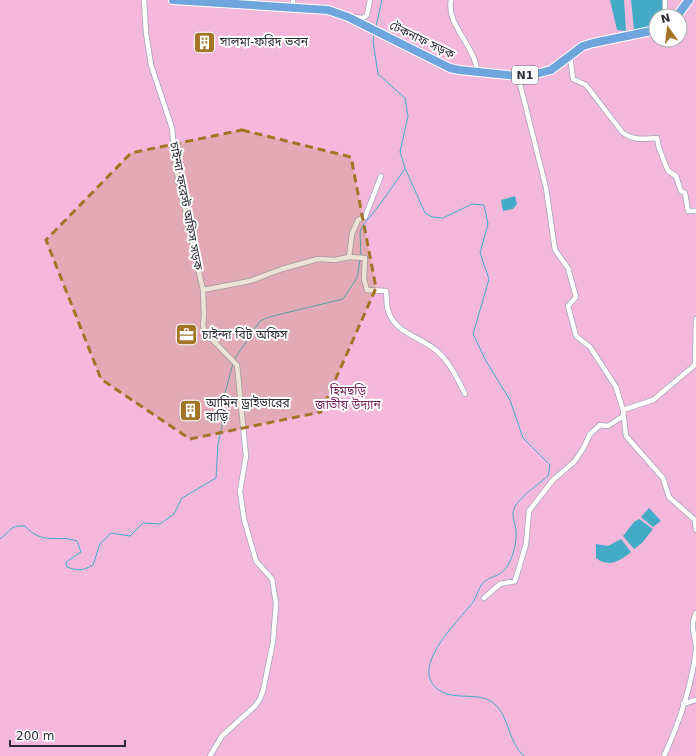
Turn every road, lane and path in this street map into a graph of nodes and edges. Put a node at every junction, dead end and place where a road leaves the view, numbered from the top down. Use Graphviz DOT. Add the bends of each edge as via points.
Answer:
graph roads {
  1 [pos="144,0"];
  2 [pos="173,0"];
  3 [pos="370,0"];
  4 [pos="451,0"];
  5 [pos="293,4"];
  6 [pos="348,17"];
  7 [pos="648,32"];
  8 [pos="570,56"];
  9 [pos="478,72"];
  10 [pos="518,76"];
  11 [pos="381,176"];
  12 [pos="696,211"];
  13 [pos="351,257"];
  14 [pos="203,290"];
  15 [pos="696,319"];
  16 [pos="465,394"];
  17 [pos="623,410"];
  18 [pos="623,416"];
  19 [pos="696,530"];
  20 [pos="484,598"];
  21 [pos="696,613"];
  22 [pos="696,700"];
  23 [pos="683,704"];
  24 [pos="210,756"];
  25 [pos="664,756"];
  1 -- 14 [label="street, চাইন্দা ফরেস্ট অফিস সড়ক" via="151,65 172,128 176,169"];
  2 -- 5 [label="highway, টেকনাফ সড়ক / N1"];
  3 -- 6 [label="street" via="367,15 363,18"];
  4 -- 9 [label="street" via="449,9 473,55"];
  5 -- 6 [label="highway, টেকনাফ সড়ক / N1" via="328,10"];
  6 -- 9 [label="highway, টেকনাফ সড়ক / N1" via="450,68"];
  7 -- 8 [label="highway, টেকনাফ সড়ক / N1" via="583,46"];
  8 -- 10 [label="highway, টেকনাফ সড়ক / N1" via="550,70"];
  8 -- 12 [label="street" via="573,79 586,85 622,132 641,140 658,138 668,171 676,176 681,191 685,193 688,211"];
  9 -- 10 [label="highway, টেকনাফ সড়ক / N1"];
  10 -- 17 [label="street" via="546,188 555,250 568,268 576,297 568,306 576,336 590,347 616,387"];
  11 -- 13 [label="street" via="365,217 358,220 352,234"];
  13 -- 14 [label="street" via="318,259 250,281"];
  13 -- 16 [label="street" via="365,258 364,279 368,290 386,291 388,309 394,322 400,329 428,344 443,356"];
  14 -- 24 [label="street, চাইন্দা ফরেস্ট অফিস সড়ক" via="203,326 206,333 237,365 246,456 240,491 244,519 256,561 272,579 276,603 265,685 260,699 222,736"];
  15 -- 17 [label="street" via="695,365 653,400"];
  17 -- 18 [label="street"];
  18 -- 19 [label="street" via="626,436 663,478 669,497 695,520"];
  18 -- 20 [label="street" via="608,426 600,425 590,434 574,462 553,480 529,511 526,544 515,581 500,584"];
  21 -- 23 [label="street" via="692,621 696,648"];
  22 -- 23 [label="street"];
  23 -- 25 [label="street" via="676,729"];
}
